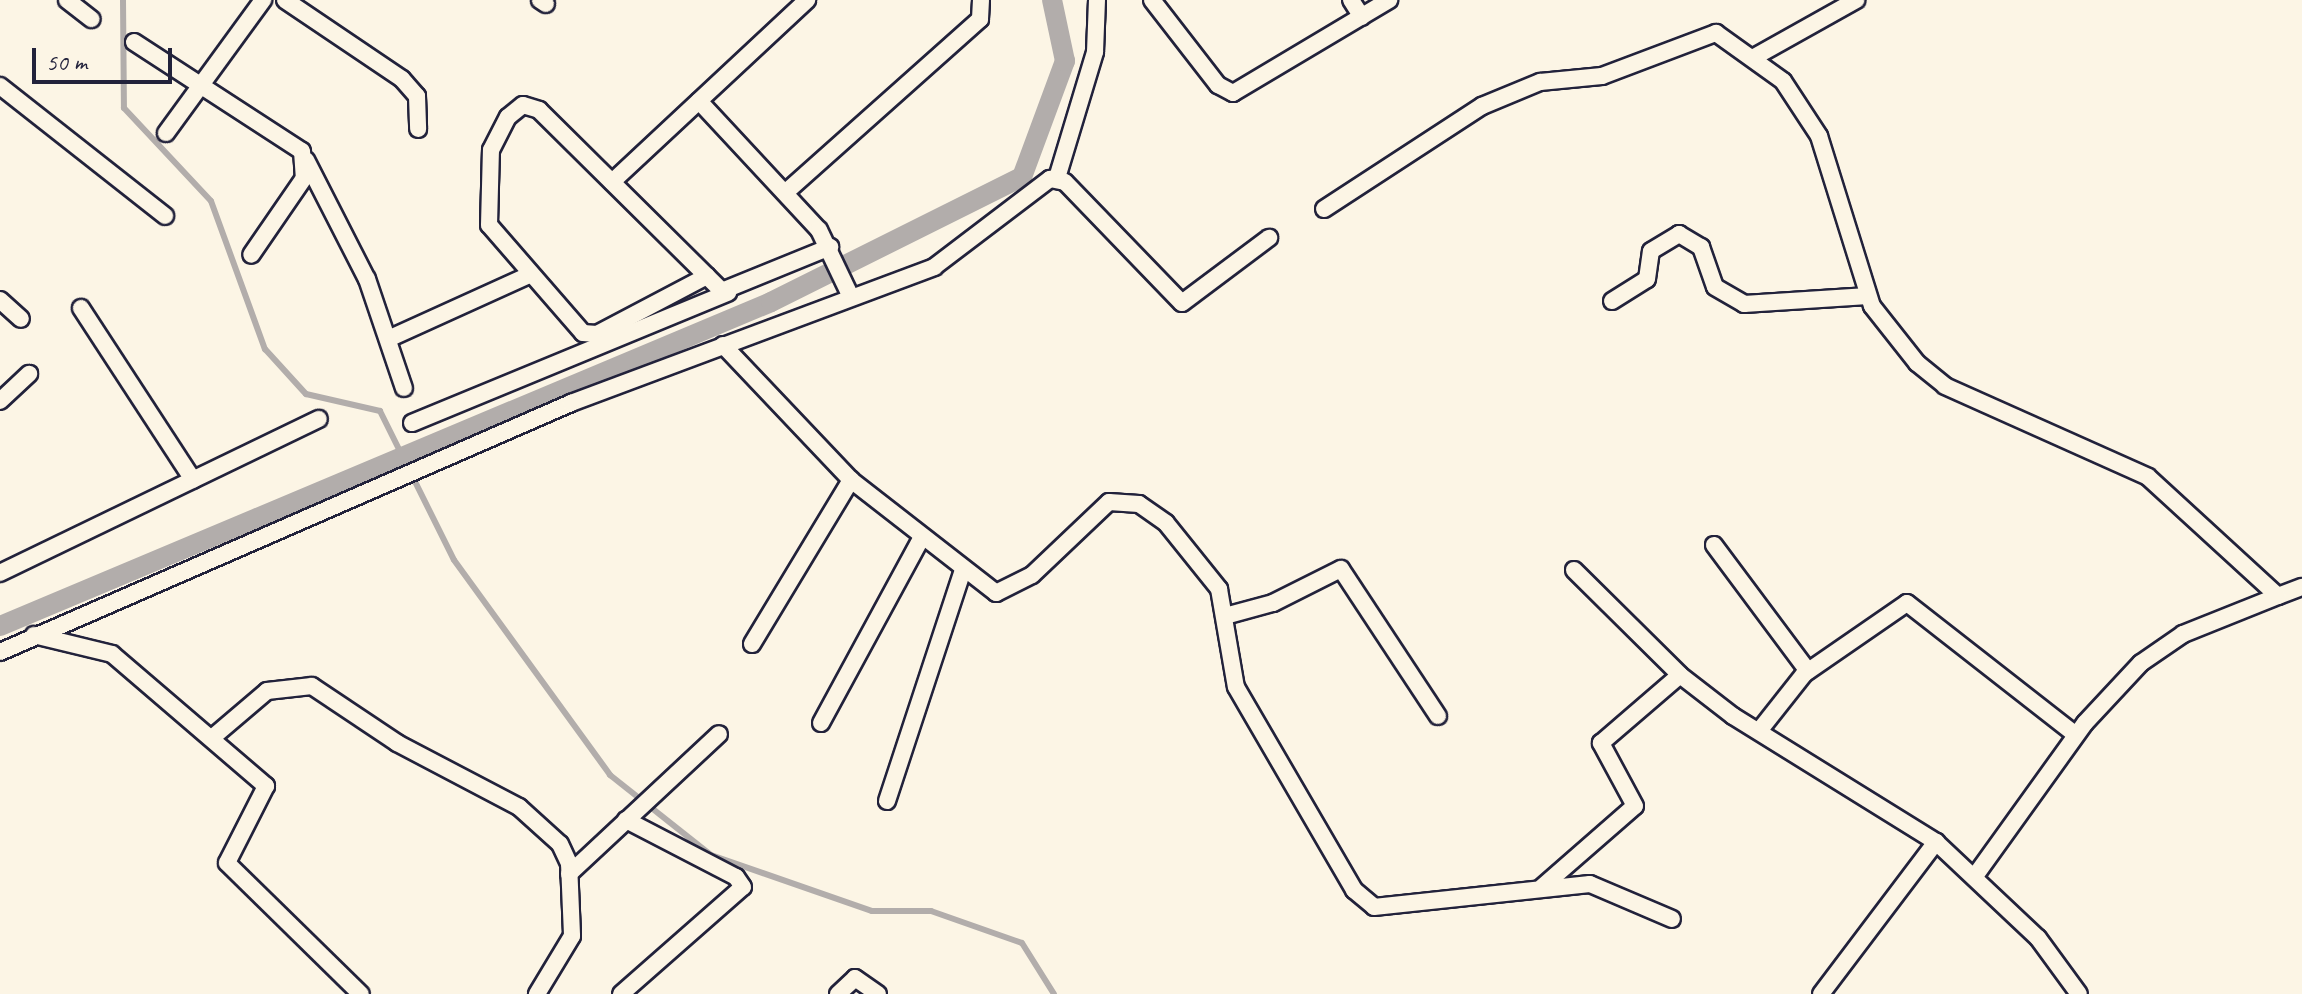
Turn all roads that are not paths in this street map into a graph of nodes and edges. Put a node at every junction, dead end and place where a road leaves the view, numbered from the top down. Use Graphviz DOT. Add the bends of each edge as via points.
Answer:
graph roads {
  1 [pos="67,0"];
  2 [pos="263,0"];
  3 [pos="285,0"];
  4 [pos="807,0"];
  5 [pos="981,0"];
  6 [pos="1097,0"];
  7 [pos="1152,0"];
  8 [pos="1351,0"];
  9 [pos="1389,0"];
  10 [pos="1856,0"];
  11 [pos="1362,17"];
  12 [pos="91,19"];
  13 [pos="134,42"];
  14 [pos="1756,56"];
  15 [pos="0,86"];
  16 [pos="202,86"];
  17 [pos="699,101"];
  18 [pos="418,129"];
  19 [pos="166,133"];
  20 [pos="306,160"];
  21 [pos="1057,178"];
  22 [pos="612,182"];
  23 [pos="786,192"];
  24 [pos="1324,209"];
  25 [pos="165,216"];
  26 [pos="1269,238"];
  27 [pos="832,252"];
  28 [pos="251,255"];
  29 [pos="529,275"];
  30 [pos="707,276"];
  31 [pos="849,290"];
  32 [pos="728,293"];
  33 [pos="1868,296"];
  34 [pos="0,300"];
  35 [pos="1612,301"];
  36 [pos="81,308"];
  37 [pos="21,319"];
  38 [pos="388,339"];
  39 [pos="723,345"];
  40 [pos="29,374"];
  41 [pos="404,388"];
  42 [pos="0,401"];
  43 [pos="319,419"];
  44 [pos="412,423"];
  45 [pos="193,480"];
  46 [pos="851,480"];
  47 [pos="922,537"];
  48 [pos="1714,545"];
  49 [pos="963,570"];
  50 [pos="1574,570"];
  51 [pos="0,573"];
  52 [pos="2302,587"];
  53 [pos="2278,596"];
  54 [pos="1225,616"];
  55 [pos="34,635"];
  56 [pos="752,644"];
  57 [pos="0,652"];
  58 [pos="1808,671"];
  59 [pos="1680,675"];
  60 [pos="1438,716"];
  61 [pos="821,723"];
  62 [pos="1759,731"];
  63 [pos="719,734"];
  64 [pos="2076,735"];
  65 [pos="213,737"];
  66 [pos="887,801"];
  67 [pos="630,816"];
  68 [pos="1936,842"];
  69 [pos="569,874"];
  70 [pos="1975,876"];
  71 [pos="1542,887"];
  72 [pos="1672,919"];
  73 [pos="361,994"];
  74 [pos="537,994"];
  75 [pos="621,994"];
  76 [pos="838,994"];
  77 [pos="878,994"];
  78 [pos="1821,994"];
  79 [pos="2079,994"];
  1 -- 12 [label="street"];
  2 -- 16 [label="street"];
  3 -- 18 [label="street" via="402,79 417,96"];
  4 -- 17 [label="street"];
  5 -- 23 [label="street" via="980,19"];
  6 -- 21 [label="street" via="1095,52"];
  7 -- 11 [label="street" via="1218,85 1233,93"];
  8 -- 11 [label="street"];
  9 -- 11 [label="street"];
  10 -- 14 [label="street"];
  13 -- 16 [label="street"];
  14 -- 24 [label="street" via="1703,33 1602,76 1524,87 1482,106"];
  14 -- 33 [label="street" via="1783,81 1826,150"];
  15 -- 25 [label="street"];
  16 -- 19 [label="street"];
  16 -- 20 [label="street" via="296,143"];
  17 -- 22 [label="street"];
  17 -- 23 [label="street"];
  20 -- 28 [label="street" via="304,178"];
  20 -- 38 [label="street" via="354,250"];
  21 -- 26 [label="street" via="1182,303"];
  21 -- 31 [label="street" via="934,267"];
  22 -- 29 [label="street" via="539,110 523,105 508,117 491,150 489,225"];
  22 -- 30 [label="street"];
  23 -- 27 [label="street"];
  27 -- 31 [label="street"];
  27 -- 32 [label="street"];
  29 -- 30 [label="street" via="589,335"];
  29 -- 38 [label="street"];
  30 -- 32 [label="street"];
  31 -- 39 [label="street"];
  32 -- 44 [label="street"];
  33 -- 35 [label="street" via="1744,304 1715,287 1701,247 1679,234 1651,251 1647,279"];
  33 -- 53 [label="street" via="1917,363 1945,386 2148,477"];
  34 -- 37 [label="street"];
  36 -- 45 [label="street"];
  38 -- 41 [label="street"];
  39 -- 46 [label="street"];
  39 -- 55 [label="street"];
  40 -- 42 [label="street"];
  43 -- 45 [label="street"];
  45 -- 51 [label="street"];
  46 -- 47 [label="street"];
  46 -- 56 [label="street"];
  47 -- 49 [label="street"];
  47 -- 61 [label="street"];
  48 -- 58 [label="street"];
  49 -- 54 [label="street" via="984,588 1005,592 1102,506 1126,500 1166,523 1211,574"];
  49 -- 66 [label="street"];
  50 -- 59 [label="street"];
  52 -- 53 [label="street"];
  53 -- 64 [label="street" via="2160,648"];
  54 -- 60 [label="street" via="1273,603 1341,569"];
  54 -- 71 [label="street" via="1236,687 1366,901 1388,908"];
  55 -- 57 [label="street"];
  55 -- 65 [label="street" via="112,654"];
  58 -- 62 [label="street"];
  58 -- 64 [label="street" via="1907,603"];
  59 -- 62 [label="street"];
  59 -- 71 [label="street" via="1601,743 1635,806"];
  62 -- 68 [label="street"];
  63 -- 67 [label="street"];
  64 -- 70 [label="street"];
  65 -- 69 [label="street" via="267,691 312,686 397,743 493,787 560,844"];
  65 -- 73 [label="street" via="266,786 227,863"];
  67 -- 69 [label="street"];
  67 -- 75 [label="street" via="736,877 743,887"];
  68 -- 70 [label="street"];
  68 -- 78 [label="street"];
  69 -- 74 [label="street" via="569,947"];
  70 -- 79 [label="street" via="2038,938"];
  71 -- 72 [label="street" via="1603,887"];
  76 -- 77 [label="street" via="855,978"];
}
